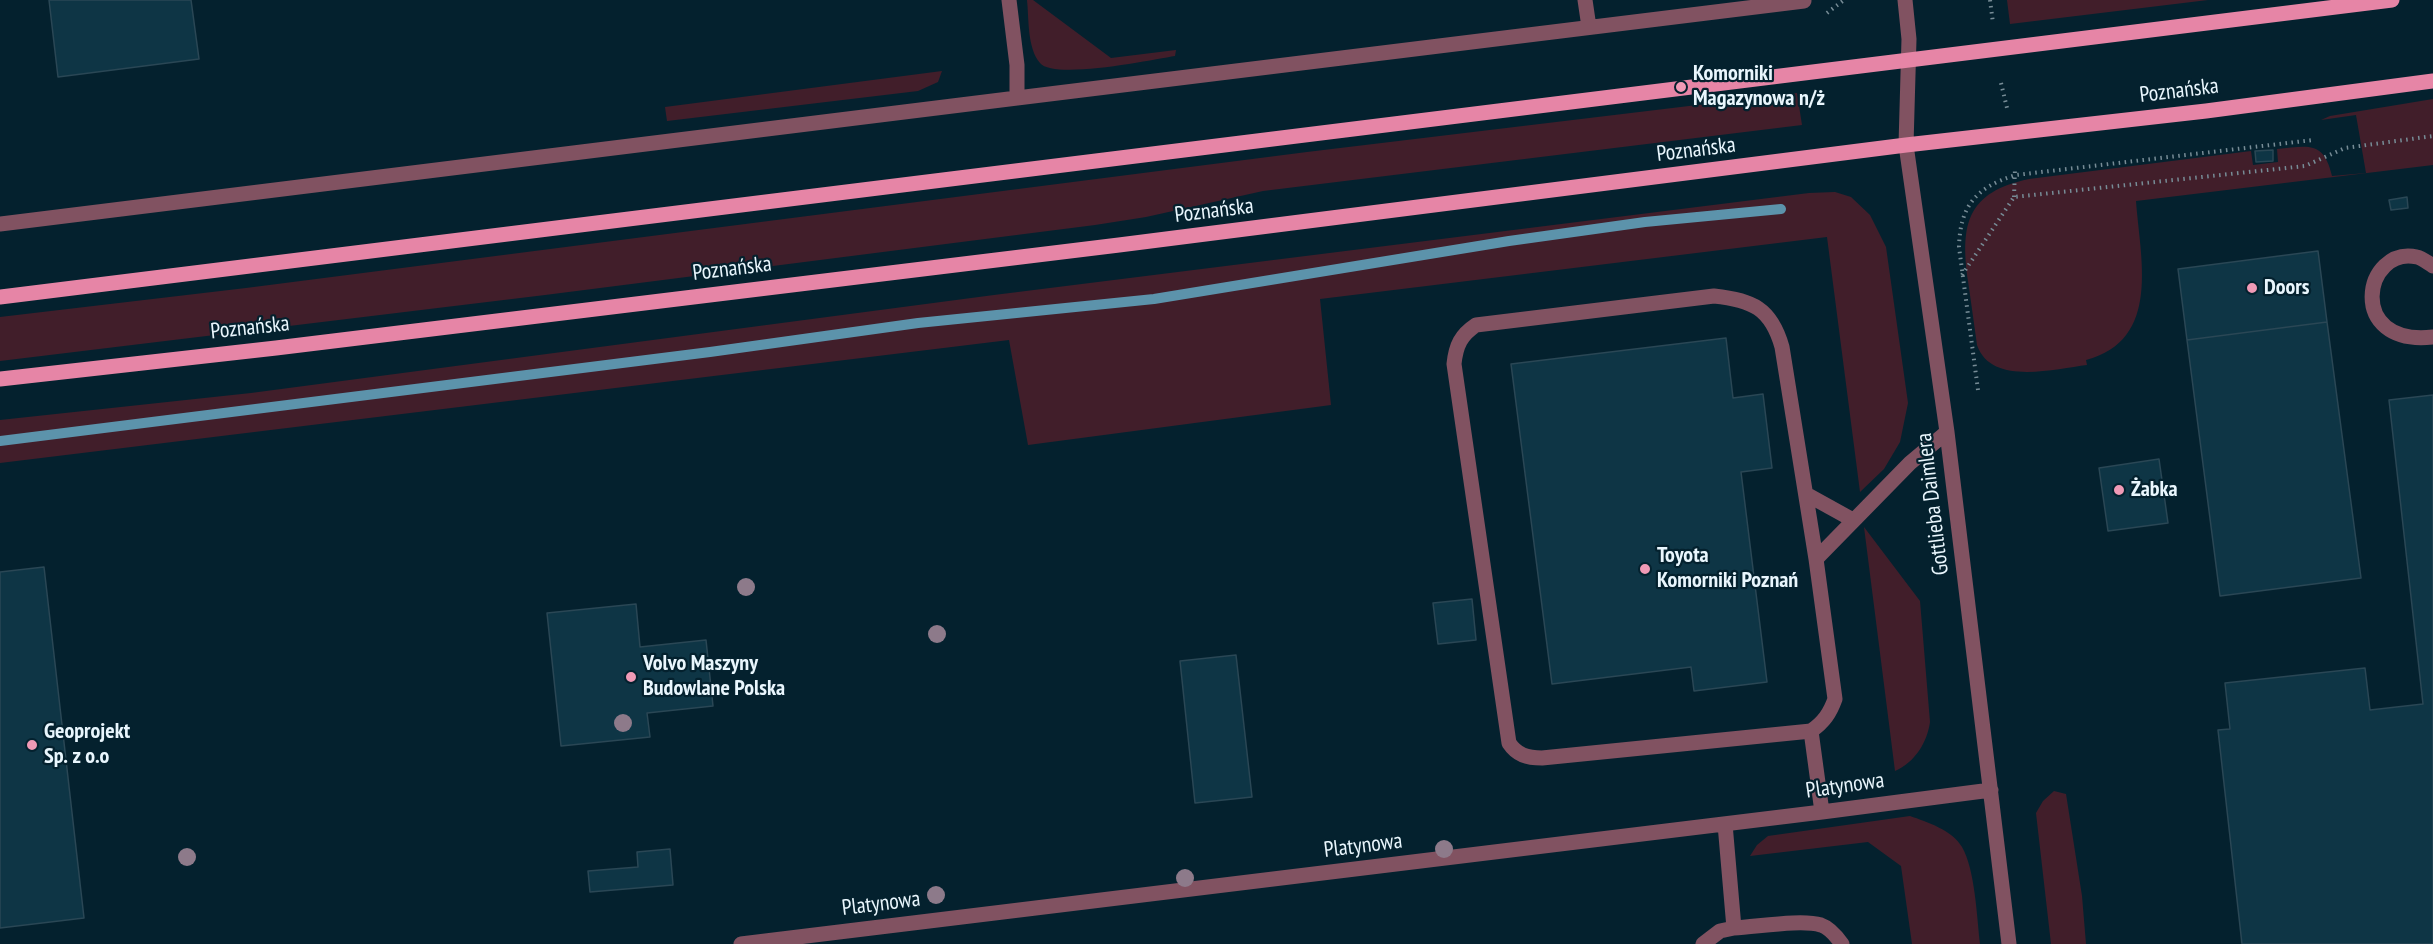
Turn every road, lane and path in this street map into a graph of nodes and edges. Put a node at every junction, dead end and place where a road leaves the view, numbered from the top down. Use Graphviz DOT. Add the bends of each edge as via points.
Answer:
graph roads {
  1 [pos="1009,0"];
  2 [pos="1585,0"];
  3 [pos="1905,0"];
  4 [pos="1990,0"];
  5 [pos="2392,0"];
  6 [pos="1804,1"];
  7 [pos="1589,27"];
  8 [pos="1994,29"];
  9 [pos="1909,59"];
  10 [pos="2433,81"];
  11 [pos="2001,83"];
  12 [pos="1017,99"];
  13 [pos="2008,112"];
  14 [pos="2433,136"];
  15 [pos="2313,140"];
  16 [pos="1906,145"];
  17 [pos="2015,172"];
  18 [pos="2014,197"];
  19 [pos="0,224"];
  20 [pos="2433,266"];
  21 [pos="1962,276"];
  22 [pos="0,297"];
  23 [pos="2433,336"];
  24 [pos="0,379"];
  25 [pos="1978,390"];
  26 [pos="1947,432"];
  27 [pos="1806,494"];
  28 [pos="1854,520"];
  29 [pos="1816,559"];
  30 [pos="1811,731"];
  31 [pos="1990,790"];
  32 [pos="1822,812"];
  33 [pos="1725,824"];
  34 [pos="1734,928"];
  35 [pos="741,944"];
  36 [pos="1703,944"];
  37 [pos="1842,944"];
  38 [pos="2009,944"];
  1 -- 12 [label="street"];
  2 -- 7 [label="street"];
  3 -- 9 [label="street, Gottlieba Daimlera"];
  4 -- 8 [label="path"];
  5 -- 9 [label="main road"];
  6 -- 7 [label="street"];
  7 -- 12 [label="street"];
  9 -- 16 [label="street, Gottlieba Daimlera"];
  9 -- 22 [label="main road"];
  10 -- 16 [label="main road, Poznańska"];
  11 -- 13 [label="path"];
  12 -- 19 [label="street"];
  14 -- 18 [label="path" via="2345,148 2305,166"];
  15 -- 17 [label="path"];
  16 -- 24 [label="main road, Poznańska" via="1131,244"];
  16 -- 26 [label="street, Gottlieba Daimlera"];
  17 -- 18 [label="path"];
  17 -- 21 [label="path" via="1983,189 1964,215 1960,230"];
  18 -- 21 [label="path"];
  20 -- 23 [label="street" via="2416,257 2387,264 2377,274 2372,300 2384,326 2396,334 2412,338"];
  21 -- 25 [label="path"];
  26 -- 28 [label="street"];
  26 -- 31 [label="street, Gottlieba Daimlera"];
  27 -- 28 [label="street"];
  27 -- 29 [label="street"];
  27 -- 30 [label="street" via="1782,347 1769,317 1756,306 1714,296 1476,325 1464,333 1456,348 1454,364 1509,742 1515,751 1542,758"];
  28 -- 29 [label="street"];
  29 -- 30 [label="street" via="1835,699 1826,717"];
  30 -- 32 [label="street"];
  31 -- 32 [label="street, Platynowa"];
  31 -- 38 [label="street, Gottlieba Daimlera"];
  32 -- 33 [label="street, Platynowa"];
  33 -- 34 [label="street"];
  33 -- 35 [label="street, Platynowa"];
  34 -- 36 [label="street" via="1720,931"];
  34 -- 37 [label="street" via="1823,925"];
}
